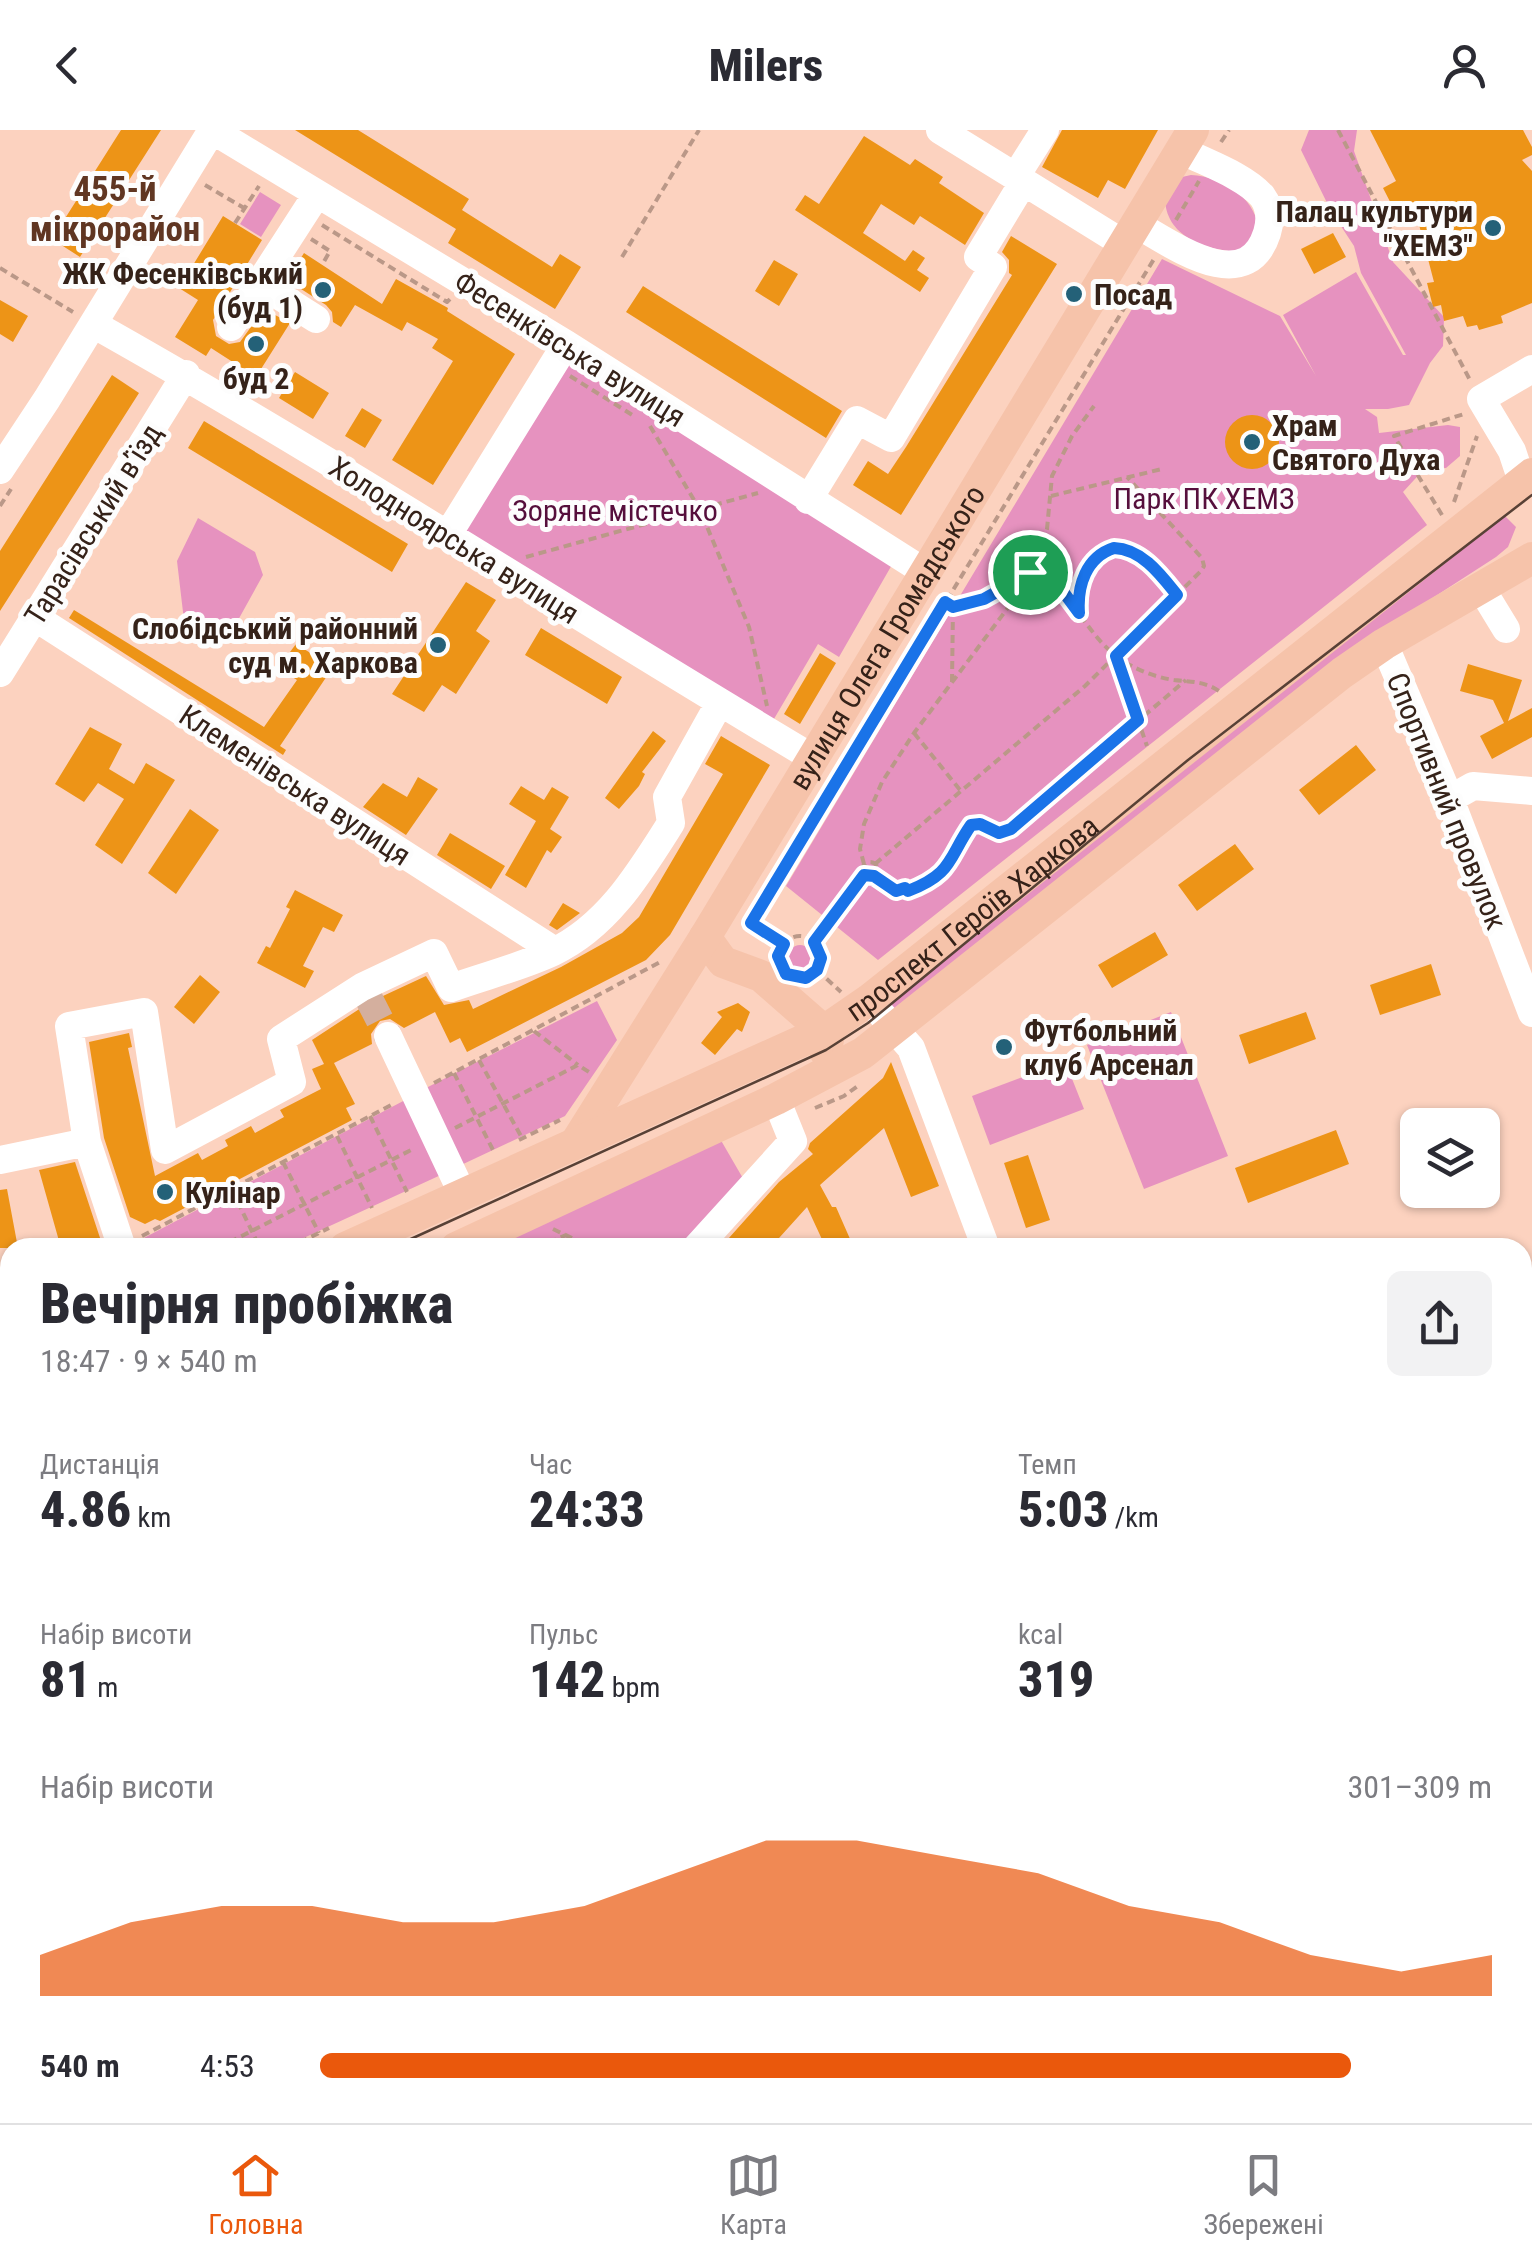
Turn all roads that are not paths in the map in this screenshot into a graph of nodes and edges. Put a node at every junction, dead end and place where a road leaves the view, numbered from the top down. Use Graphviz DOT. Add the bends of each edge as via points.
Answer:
graph roads {
  1 [pos="212,130"];
  2 [pos="940,130"];
  3 [pos="1045,130"];
  4 [pos="982,141"];
  5 [pos="1194,148"];
  6 [pos="1020,179"];
  7 [pos="305,212"];
  8 [pos="1142,236"];
  9 [pos="260,282"];
  10 [pos="86,319"];
  11 [pos="316,320"];
  12 [pos="230,327"];
  13 [pos="560,354"];
  14 [pos="1532,369"];
  15 [pos="186,374"];
  16 [pos="0,470"];
  17 [pos="1529,485"];
  18 [pos="808,500"];
  19 [pos="447,536"];
  20 [pos="1532,558"];
  21 [pos="931,584"];
  22 [pos="1481,588"];
  23 [pos="36,618"];
  24 [pos="1506,629"];
  25 [pos="1384,644"];
  26 [pos="0,673"];
  27 [pos="720,702"];
  28 [pos="814,758"];
  29 [pos="1532,791"];
  30 [pos="1450,799"];
  31 [pos="706,938"];
  32 [pos="555,952"];
  33 [pos="869,1000"];
  34 [pos="1532,1013"];
  35 [pos="897,1029"];
  36 [pos="824,1031"];
  37 [pos="388,1036"];
  38 [pos="809,1081"];
  39 [pos="776,1098"];
  40 [pos="570,1131"];
  41 [pos="87,1142"];
  42 [pos="0,1160"];
  43 [pos="457,1183"];
  44 [pos="518,1219"];
  45 [pos="334,1235"];
  46 [pos="119,1238"];
  47 [pos="477,1238"];
  48 [pos="705,1238"];
  49 [pos="982,1238"];
  1 -- 7 [label="street, Фесенківська вулиця"];
  1 -- 10 [label="street"];
  2 -- 4 [label="street"];
  3 -- 6 [label="street"];
  4 -- 6 [label="street"];
  5 -- 8 [label="main road, вулиця Олега Громадського"];
  5 -- 8 [label="street" via="1265,200 1270,219 1262,244 1227,266"];
  6 -- 8 [label="street"];
  6 -- 18 [label="street" via="978,257 993,266 891,438 857,420"];
  7 -- 9 [label="street"];
  7 -- 13 [label="street, Фесенківська вулиця"];
  8 -- 21 [label="main road, вулиця Олега Громадського"];
  9 -- 11 [label="street"];
  9 -- 12 [label="street"];
  10 -- 15 [label="street, Холодноярська вулиця"];
  10 -- 16 [label="street"];
  13 -- 18 [label="street, Фесенківська вулиця"];
  13 -- 19 [label="street"];
  14 -- 17 [label="street" via="1484,403"];
  15 -- 19 [label="street, Холодноярська вулиця"];
  15 -- 23 [label="street, Тарасівський в’їзд"];
  17 -- 33 [label="main road, проспект Героїв Харкова"];
  18 -- 21 [label="street, Фесенківська вулиця"];
  19 -- 27 [label="street, Холодноярська вулиця"];
  20 -- 22 [label="main road, проспект Героїв Харкова"];
  21 -- 28 [label="main road, вулиця Олега Громадського"];
  22 -- 24 [label="street"];
  22 -- 25 [label="main road, проспект Героїв Харкова"];
  23 -- 26 [label="street, Тарасівський в’їзд"];
  23 -- 32 [label="street, Клеменівська вулиця"];
  25 -- 30 [label="street, Спортивний провулок"];
  25 -- 35 [label="main road, проспект Героїв Харкова"];
  27 -- 28 [label="street, Холодноярська вулиця"];
  27 -- 32 [label="street" via="667,797 672,823 631,886 605,916"];
  28 -- 31 [label="main road, вулиця Олега Громадського"];
  29 -- 30 [label="street" via="1474,786"];
  30 -- 34 [label="street, Спортивний провулок"];
  31 -- 36 [label="main road" via="723,962 761,976"];
  31 -- 40 [label="main road, вулиця Олега Громадського"];
  32 -- 41 [label="street" via="451,988 434,954 281,1039 292,1082 165,1150 144,1012 69,1026"];
  33 -- 35 [label="street"];
  33 -- 36 [label="main road, проспект Героїв Харкова"];
  35 -- 38 [label="main road, проспект Героїв Харкова"];
  35 -- 49 [label="street" via="912,1048"];
  36 -- 38 [label="main road" via="826,1050"];
  36 -- 40 [label="main road, проспект Героїв Харкова"];
  37 -- 43 [label="street"];
  38 -- 39 [label="main road, проспект Героїв Харкова"];
  39 -- 44 [label="main road, проспект Героїв Харкова"];
  39 -- 48 [label="street" via="793,1141"];
  40 -- 43 [label="main road, проспект Героїв Харкова"];
  40 -- 44 [label="main road, вулиця Олега Громадського" via="549,1182"];
  41 -- 42 [label="street"];
  41 -- 46 [label="street"];
  43 -- 45 [label="main road, проспект Героїв Харкова"];
  44 -- 47 [label="main road, проспект Героїв Харкова"];
}
